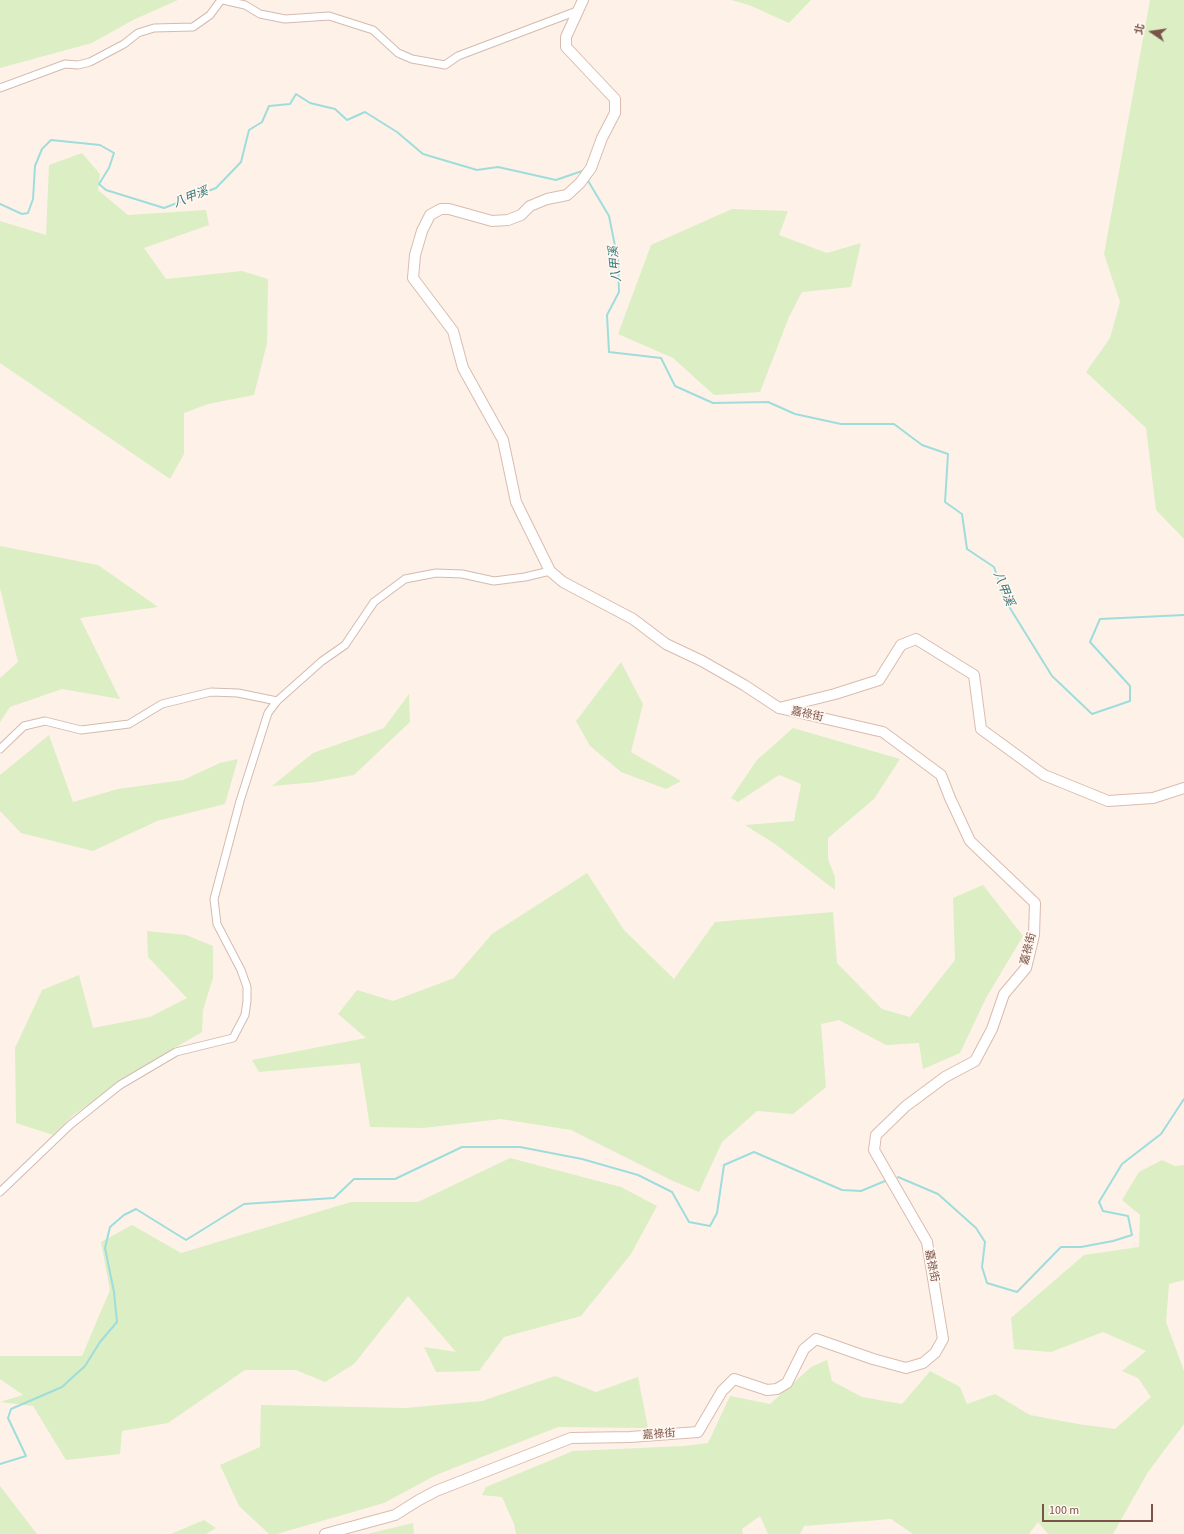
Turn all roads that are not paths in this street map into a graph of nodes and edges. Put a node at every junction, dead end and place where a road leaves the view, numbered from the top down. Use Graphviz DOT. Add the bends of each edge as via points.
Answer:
graph roads {
  1 [pos="222,0"];
  2 [pos="583,0"];
  3 [pos="577,11"];
  4 [pos="0,88"];
  5 [pos="550,571"];
  6 [pos="277,701"];
  7 [pos="779,708"];
  8 [pos="0,749"];
  9 [pos="1184,788"];
  10 [pos="0,1192"];
  11 [pos="325,1534"];
  1 -- 3 [label="street" via="245,5 260,14 285,19 329,16 373,30 398,53 412,59 446,65 458,56"];
  1 -- 4 [label="street" via="210,15 193,27 138,33 124,44 90,62 78,66 65,64"];
  2 -- 3 [label="street"];
  3 -- 5 [label="street" via="566,37 566,47 615,99 615,113 588,171 567,195 530,206 521,215 508,220 492,221 449,209 441,209 430,215 415,255 413,278 453,331 463,368 502,440 516,502"];
  5 -- 6 [label="street" via="494,581 462,574 436,573 405,579 374,602 345,645 322,661"];
  5 -- 7 [label="street" via="563,582 633,619 666,644 702,661"];
  6 -- 8 [label="street" via="238,693 211,692 162,704 129,724 81,730 45,721 24,726"];
  6 -- 10 [label="street" via="268,713 214,899 217,924 247,986 245,1015 233,1038 176,1052 120,1085 70,1125"];
  7 -- 9 [label="street" via="879,680 901,646 916,639 974,675 981,729 1044,775 1108,801 1153,798"];
  7 -- 11 [label="street, 嘉祿街" via="883,732 941,775 970,841 1035,903 1034,935 1026,968 1004,994 992,1029 975,1061 945,1077 906,1106 876,1135 874,1150 927,1242 943,1339 935,1353 923,1363 906,1368 873,1360 816,1340 804,1348 787,1383 777,1389 767,1390 734,1379 722,1391 698,1432 571,1438 436,1492 395,1515"];
}
